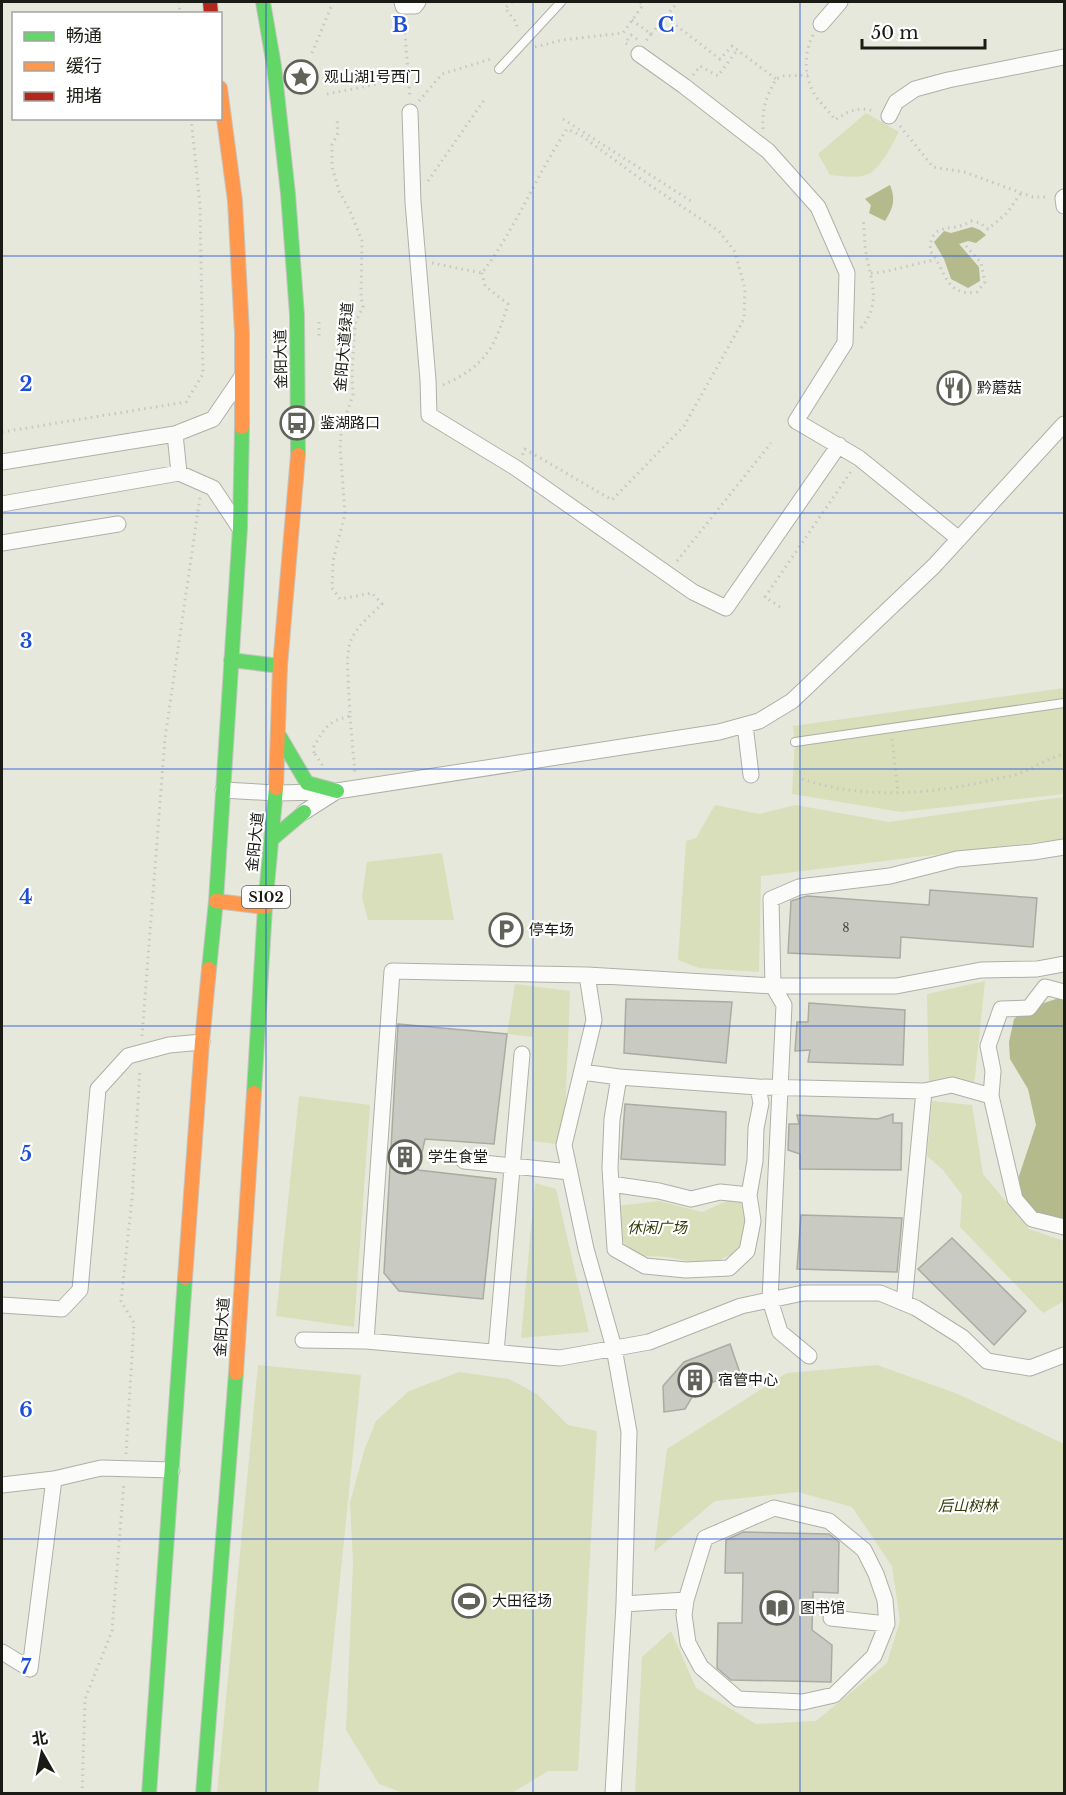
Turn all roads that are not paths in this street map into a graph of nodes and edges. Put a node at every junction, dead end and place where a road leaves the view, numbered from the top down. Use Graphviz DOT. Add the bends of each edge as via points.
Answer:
graph roads {
  1 [pos="263,2"];
  2 [pos="418,2"];
  3 [pos="561,2"];
  4 [pos="840,2"];
  5 [pos="402,4"];
  6 [pos="821,24"];
  7 [pos="639,54"];
  8 [pos="1065,57"];
  9 [pos="499,69"];
  10 [pos="222,103"];
  11 [pos="410,112"];
  12 [pos="889,116"];
  13 [pos="243,374"];
  14 [pos="1065,424"];
  15 [pos="175,434"];
  16 [pos="839,445"];
  17 [pos="2,462"];
  18 [pos="179,473"];
  19 [pos="2,504"];
  20 [pos="118,524"];
  21 [pos="240,528"];
  22 [pos="958,539"];
  23 [pos="2,543"];
  24 [pos="231,660"];
  25 [pos="280,666"];
  26 [pos="1065,703"];
  27 [pos="745,725"];
  28 [pos="280,736"];
  29 [pos="795,742"];
  30 [pos="751,775"];
  31 [pos="223,790"];
  32 [pos="337,791"];
  33 [pos="276,793"];
  34 [pos="304,812"];
  35 [pos="272,839"];
  36 [pos="1065,847"];
  37 [pos="216,901"];
  38 [pos="265,907"];
  39 [pos="1065,964"];
  40 [pos="587,975"];
  41 [pos="773,986"];
  42 [pos="1065,992"];
  43 [pos="202,1041"];
  44 [pos="522,1054"];
  45 [pos="582,1072"];
  46 [pos="619,1077"];
  47 [pos="758,1087"];
  48 [pos="780,1087"];
  49 [pos="924,1091"];
  50 [pos="991,1096"];
  51 [pos="464,1161"];
  52 [pos="570,1172"];
  53 [pos="611,1184"];
  54 [pos="749,1195"];
  55 [pos="1065,1227"];
  56 [pos="770,1300"];
  57 [pos="904,1303"];
  58 [pos="2,1305"];
  59 [pos="303,1340"];
  60 [pos="366,1341"];
  61 [pos="614,1348"];
  62 [pos="496,1352"];
  63 [pos="1065,1355"];
  64 [pos="809,1356"];
  65 [pos="172,1470"];
  66 [pos="54,1479"];
  67 [pos="2,1485"];
  68 [pos="686,1599"];
  69 [pos="624,1604"];
  70 [pos="831,1618"];
  71 [pos="887,1624"];
  72 [pos="2,1652"];
  73 [pos="149,1794"];
  74 [pos="203,1794"];
  75 [pos="614,1794"];
  1 -- 25 [label="main road, 金阳大道 / S102" via="288,194 297,315 299,439"];
  2 -- 5 [label="street" via="415,6"];
  3 -- 9 [label="lane"];
  4 -- 6 [label="street"];
  7 -- 16 [label="street" via="766,149 818,207 847,273 845,343 796,421"];
  8 -- 12 [label="street" via="915,89 896,102"];
  10 -- 13 [label="main road" via="235,201"];
  11 -- 16 [label="street" via="429,415 516,468 693,592 726,608"];
  13 -- 15 [label="street" via="213,419"];
  13 -- 21 [label="main road"];
  14 -- 22 [label="street"];
  15 -- 17 [label="street"];
  15 -- 18 [label="street"];
  16 -- 22 [label="street"];
  18 -- 19 [label="street"];
  18 -- 21 [label="street" via="213,488"];
  20 -- 23 [label="street"];
  21 -- 24 [label="main road"];
  22 -- 27 [label="street" via="792,701"];
  24 -- 25 [label="main road"];
  24 -- 31 [label="main road"];
  25 -- 28 [label="main road, 金阳大道 / S102"];
  26 -- 29 [label="lane"];
  27 -- 30 [label="street"];
  27 -- 32 [label="street"];
  28 -- 32 [label="main road" via="307,783"];
  28 -- 33 [label="main road, 金阳大道 / S102"];
  31 -- 33 [label="street"];
  31 -- 37 [label="main road"];
  32 -- 33 [label="street"];
  32 -- 34 [label="street"];
  33 -- 35 [label="main road, 金阳大道 / S102"];
  34 -- 35 [label="main road"];
  35 -- 38 [label="main road, 金阳大道 / S102"];
  36 -- 41 [label="street" via="957,859 890,876 799,887 771,899"];
  37 -- 38 [label="main road"];
  37 -- 43 [label="main road"];
  38 -- 74 [label="main road, 金阳大道 / S102" via="239,1329"];
  39 -- 41 [label="street" via="981,970 896,986"];
  40 -- 41 [label="street"];
  40 -- 45 [label="street" via="594,1020"];
  40 -- 60 [label="street" via="392,971"];
  41 -- 48 [label="street" via="784,1005"];
  42 -- 50 [label="street" via="1045,987 1029,1008 1001,1009 988,1046 993,1071"];
  43 -- 58 [label="street" via="128,1056 98,1089 80,1290 62,1309"];
  43 -- 65 [label="main road"];
  44 -- 62 [label="street"];
  45 -- 46 [label="street"];
  45 -- 52 [label="street" via="564,1145"];
  46 -- 47 [label="street"];
  46 -- 53 [label="street" via="612,1119"];
  47 -- 48 [label="street"];
  47 -- 54 [label="street" via="761,1103"];
  48 -- 49 [label="street"];
  48 -- 56 [label="street"];
  49 -- 50 [label="street" via="952,1084"];
  49 -- 57 [label="street"];
  50 -- 55 [label="street" via="1015,1199 1032,1219"];
  51 -- 52 [label="street"];
  52 -- 61 [label="street" via="586,1249"];
  53 -- 54 [label="street" via="691,1199 720,1192"];
  53 -- 54 [label="street" via="615,1249 645,1266 686,1270 729,1268 747,1251 753,1221"];
  56 -- 57 [label="street" via="803,1293 880,1293"];
  56 -- 61 [label="street" via="741,1306 649,1342"];
  56 -- 64 [label="street" via="780,1332"];
  57 -- 63 [label="street" via="962,1337 987,1361 1030,1368"];
  59 -- 60 [label="street"];
  60 -- 62 [label="street"];
  61 -- 62 [label="street" via="560,1358"];
  61 -- 69 [label="street" via="629,1432"];
  65 -- 66 [label="street" via="101,1468"];
  65 -- 73 [label="main road"];
  66 -- 67 [label="street"];
  66 -- 72 [label="street" via="30,1669"];
  68 -- 69 [label="street"];
  68 -- 71 [label="street" via="688,1643 700,1667 738,1699 803,1702 834,1695 874,1656"];
  68 -- 71 [label="street" via="705,1538 774,1508 829,1521 864,1550 885,1600"];
  69 -- 75 [label="street"];
  70 -- 71 [label="street"];
}
